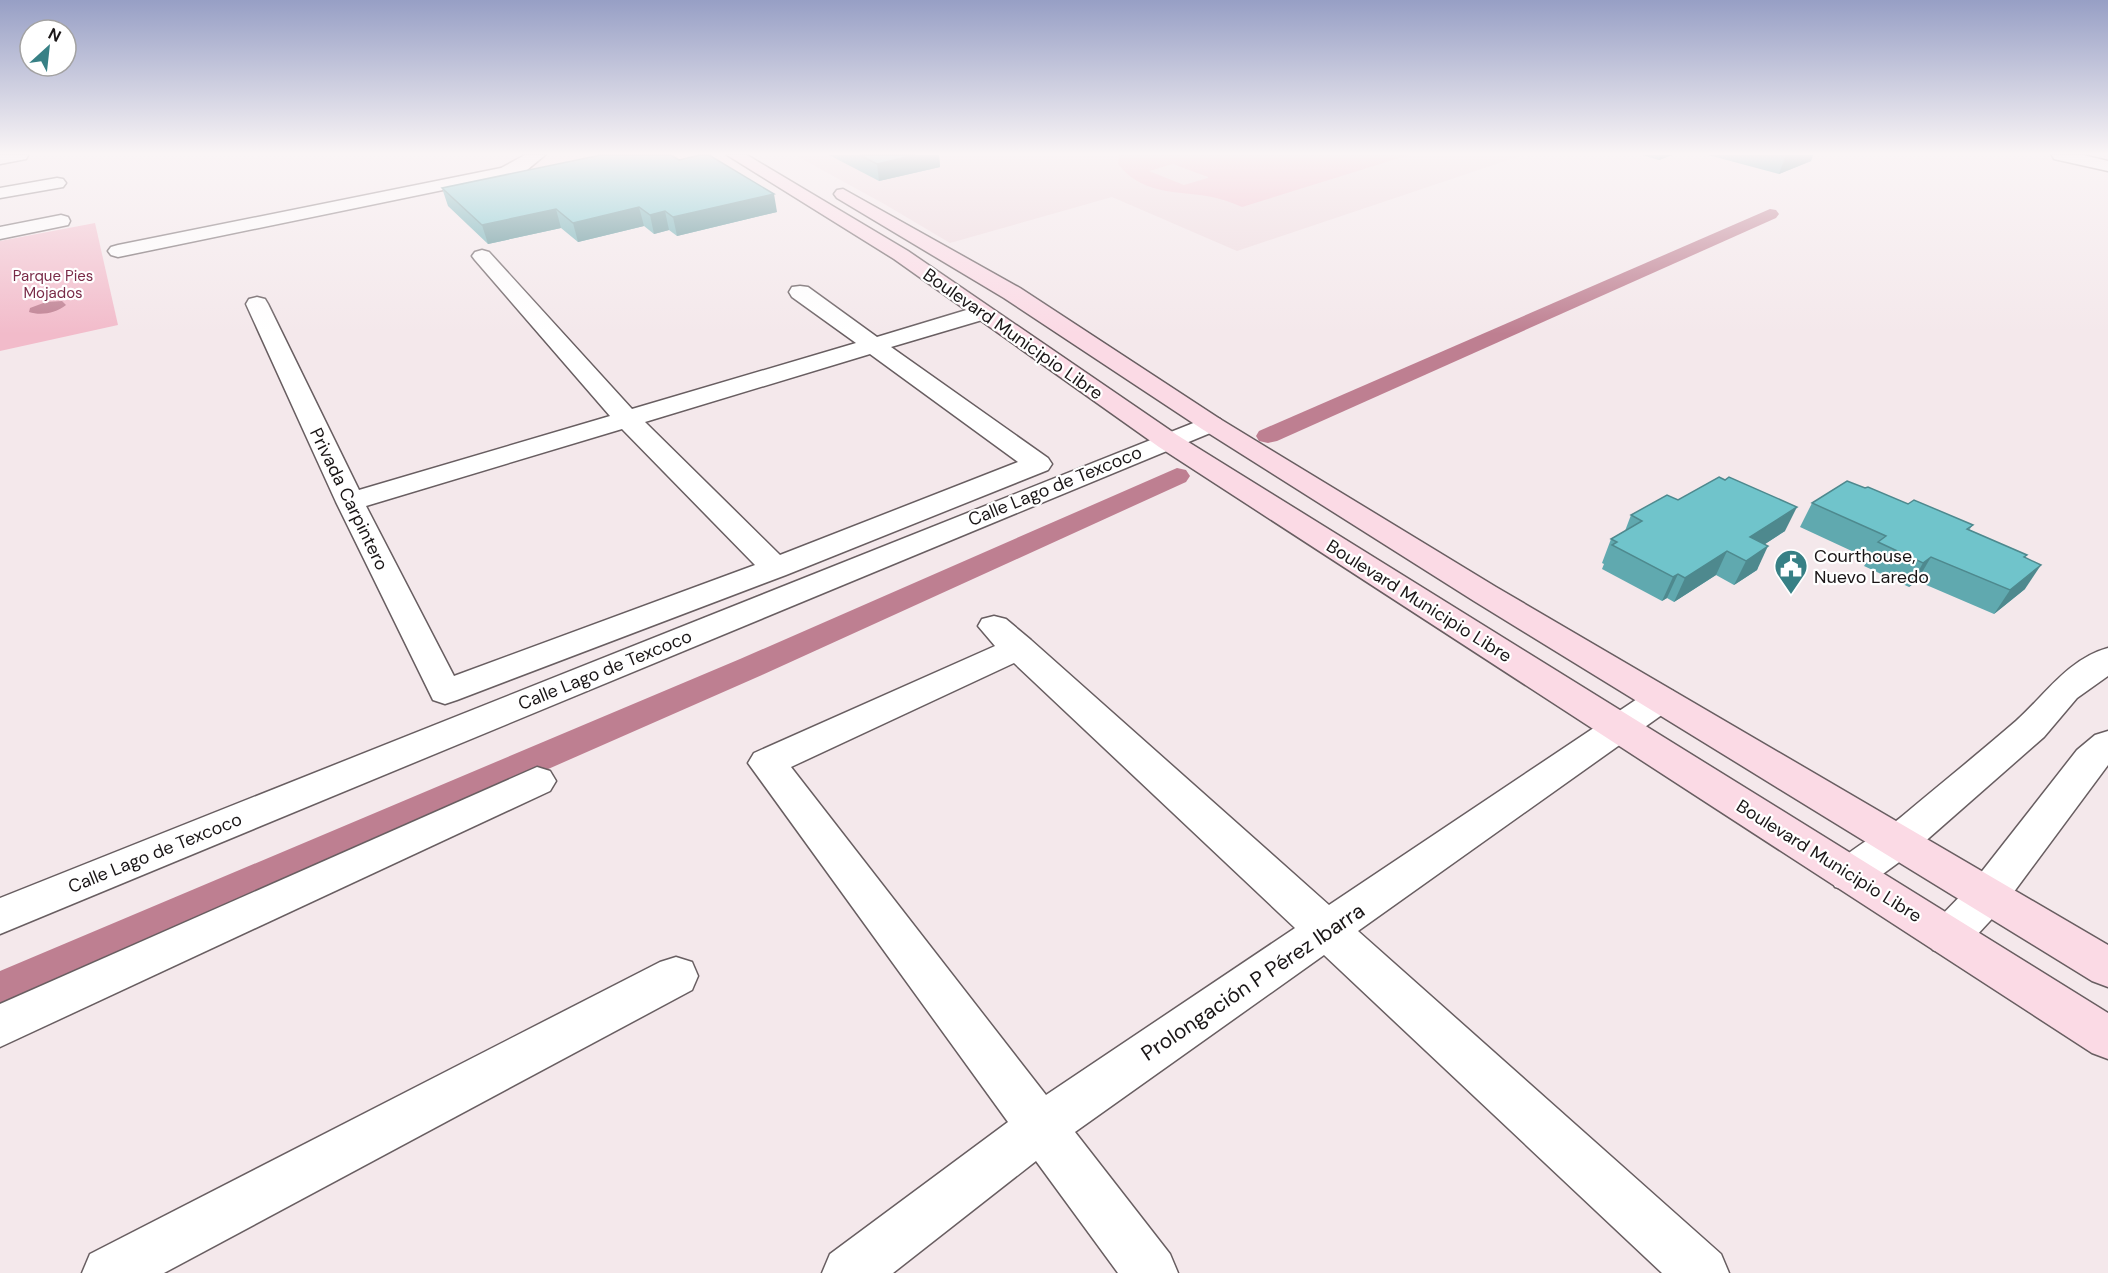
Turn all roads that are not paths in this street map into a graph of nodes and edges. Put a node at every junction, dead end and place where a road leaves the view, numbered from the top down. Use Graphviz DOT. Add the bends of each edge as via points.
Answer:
graph roads {
  1 [pos="298,214"];
  2 [pos="834,214"];
  3 [pos="877,214"];
  4 [pos="61,221"];
  5 [pos="0,233"];
  6 [pos="933,247"];
  7 [pos="118,251"];
  8 [pos="901,255"];
  9 [pos="482,256"];
  10 [pos="800,292"];
  11 [pos="257,304"];
  12 [pos="981,313"];
  13 [pos="873,345"];
  14 [pos="627,419"];
  15 [pos="1211,424"];
  16 [pos="1168,441"];
  17 [pos="350,502"];
  18 [pos="775,568"];
  19 [pos="2108,659"];
  20 [pos="1661,699"];
  21 [pos="1620,729"];
  22 [pos="2108,744"];
  23 [pos="537,781"];
  24 [pos="1899,841"];
  25 [pos="1850,875"];
  26 [pos="1987,896"];
  27 [pos="0,916"];
  28 [pos="1328,931"];
  29 [pos="1948,937"];
  30 [pos="2108,968"];
  31 [pos="676,976"];
  32 [pos="0,1026"];
  33 [pos="2108,1038"];
  34 [pos="1041,1127"];
  35 [pos="109,1273"];
  36 [pos="849,1273"];
  37 [pos="1151,1273"];
  38 [pos="1702,1273"];
  1 -- 7 [label="street"];
  2 -- 8 [label="main road, Boulevard Municipio Libre"];
  3 -- 6 [label="main road, Boulevard Municipio Libre"];
  4 -- 5 [label="street"];
  6 -- 8 [label="main road"];
  6 -- 15 [label="main road, Boulevard Municipio Libre" via="1012,293"];
  8 -- 12 [label="main road, Boulevard Municipio Libre"];
  9 -- 14 [label="street"];
  10 -- 13 [label="street"];
  11 -- 17 [label="street, Privada Carpintero"];
  12 -- 13 [label="street"];
  12 -- 16 [label="main road, Boulevard Municipio Libre"];
  13 -- 14 [label="street"];
  13 -- 18 [label="street" via="1038,464"];
  14 -- 17 [label="street"];
  14 -- 18 [label="street"];
  15 -- 16 [label="street, Calle Lago de Texcoco"];
  15 -- 20 [label="main road, Boulevard Municipio Libre"];
  16 -- 21 [label="main road, Boulevard Municipio Libre"];
  16 -- 27 [label="street, Calle Lago de Texcoco"];
  17 -- 18 [label="street, Privada Carpintero" via="445,692"];
  19 -- 24 [label="street" via="2065,690 2031,728"];
  20 -- 21 [label="street, Prolongación P Pérez Ibarra"];
  20 -- 24 [label="main road, Boulevard Municipio Libre"];
  21 -- 25 [label="main road, Boulevard Municipio Libre"];
  21 -- 28 [label="street, Prolongación P Pérez Ibarra"];
  22 -- 26 [label="street" via="2090,760"];
  23 -- 32 [label="street"];
  24 -- 25 [label="street"];
  24 -- 26 [label="main road, Boulevard Municipio Libre"];
  25 -- 29 [label="main road, Boulevard Municipio Libre"];
  26 -- 29 [label="street"];
  26 -- 30 [label="main road, Boulevard Municipio Libre"];
  28 -- 34 [label="street, Prolongación P Pérez Ibarra"];
  28 -- 34 [label="street" via="1006,637 767,763"];
  28 -- 38 [label="street"];
  29 -- 33 [label="main road, Boulevard Municipio Libre"];
  31 -- 35 [label="street"];
  34 -- 36 [label="street, Prolongación P Pérez Ibarra"];
  34 -- 37 [label="street"];
}
